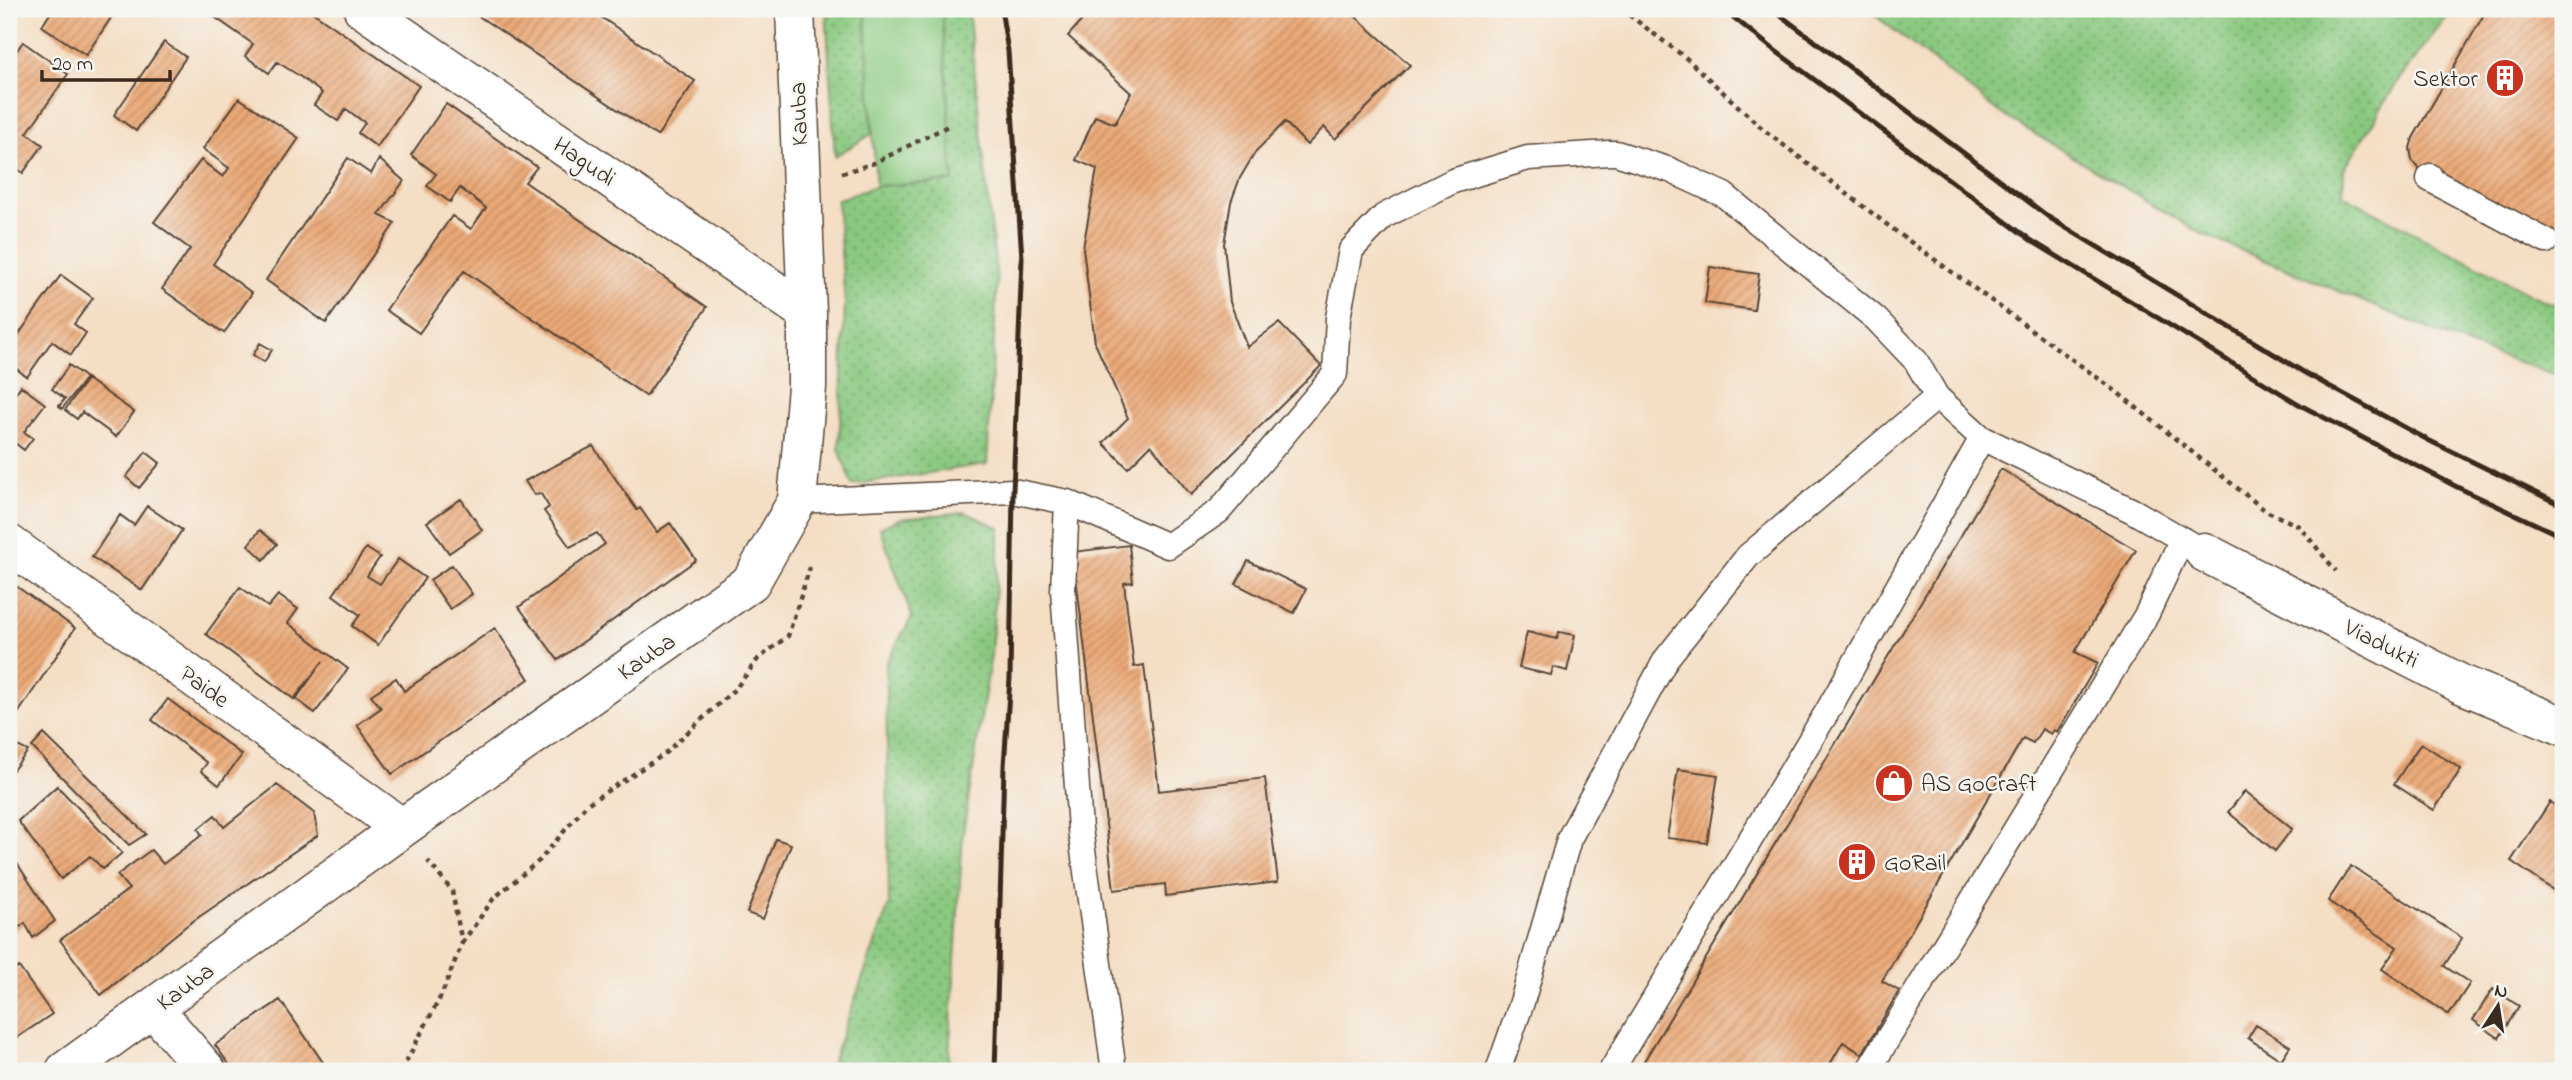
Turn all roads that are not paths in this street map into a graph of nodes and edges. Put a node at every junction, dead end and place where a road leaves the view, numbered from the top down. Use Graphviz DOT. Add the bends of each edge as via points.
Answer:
graph roads {
  1 [pos="363,9"];
  2 [pos="795,9"];
  3 [pos="2430,176"];
  4 [pos="2546,241"];
  5 [pos="807,313"];
  6 [pos="1937,397"];
  7 [pos="1982,438"];
  8 [pos="797,501"];
  9 [pos="1068,502"];
  10 [pos="9,544"];
  11 [pos="2193,546"];
  12 [pos="2563,726"];
  13 [pos="402,828"];
  14 [pos="154,1009"];
  15 [pos="65,1071"];
  16 [pos="207,1071"];
  17 [pos="1114,1071"];
  18 [pos="1498,1071"];
  19 [pos="1611,1071"];
  20 [pos="1868,1071"];
  1 -- 5 [label="street, Hagudi"];
  2 -- 5 [label="street, Kauba"];
  3 -- 4 [label="lane"];
  5 -- 8 [label="street, Kauba" via="807,387"];
  6 -- 7 [label="lane"];
  6 -- 9 [label="lane" via="1916,361 1876,319 1724,195 1670,170 1616,153 1528,158 1453,181 1384,216 1350,250 1338,318 1335,374 1219,511 1168,546"];
  6 -- 18 [label="lane" via="1748,556 1666,659 1569,839"];
  7 -- 11 [label="lane" via="2133,511"];
  7 -- 19 [label="lane" via="1827,712"];
  8 -- 9 [label="lane" via="1013,491"];
  8 -- 13 [label="street, Kauba" via="751,582"];
  9 -- 17 [label="lane" via="1063,590 1080,829"];
  10 -- 13 [label="street, Paide"];
  11 -- 12 [label="street, Viadukti" via="2461,684"];
  11 -- 20 [label="lane"];
  13 -- 14 [label="street, Kauba"];
  14 -- 15 [label="street, Kauba"];
  14 -- 16 [label="street"];
}
